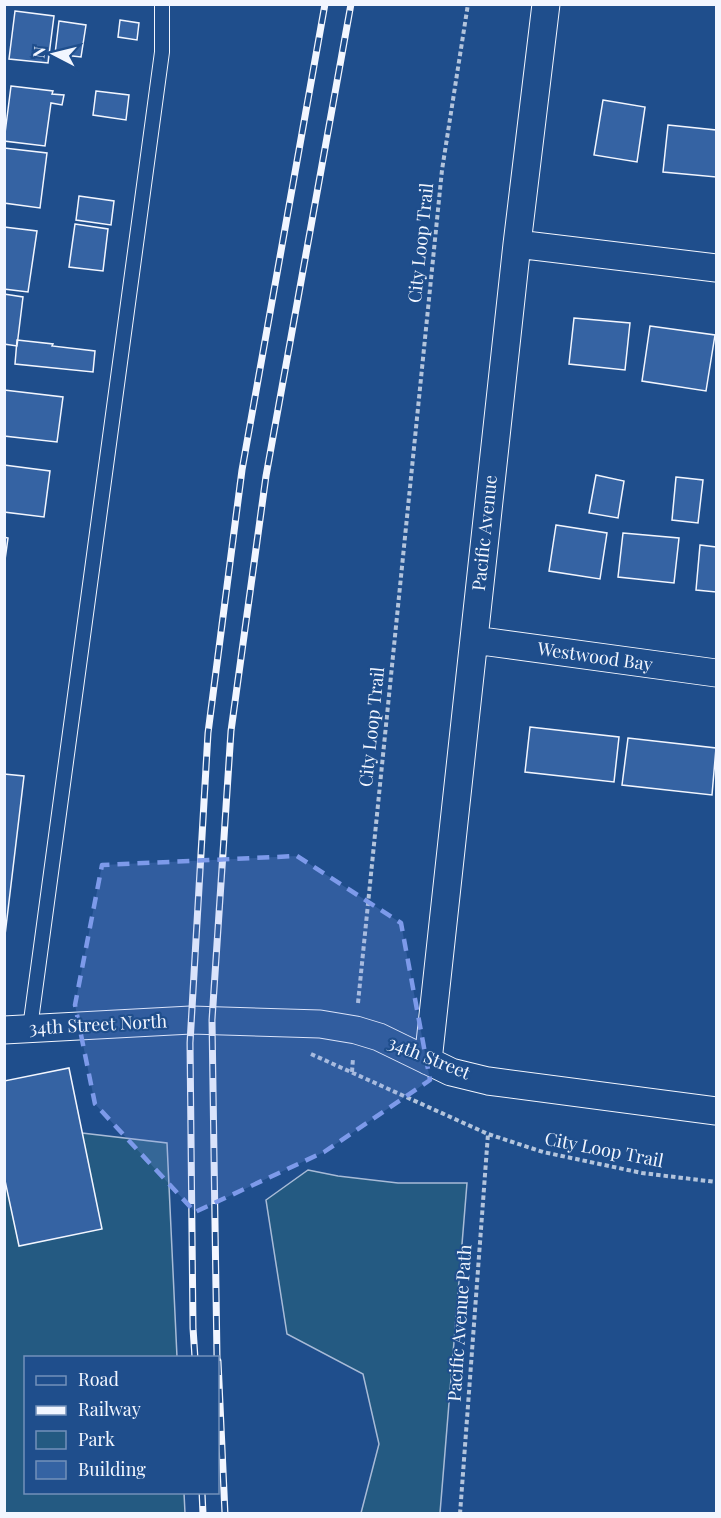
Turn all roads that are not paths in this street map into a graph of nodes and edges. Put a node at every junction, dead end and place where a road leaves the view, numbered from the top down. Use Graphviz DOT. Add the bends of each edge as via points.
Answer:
graph roads {
  1 [pos="162,4"];
  2 [pos="546,4"];
  3 [pos="517,244"];
  4 [pos="717,268"];
  5 [pos="474,640"];
  6 [pos="717,673"];
  7 [pos="202,1020"];
  8 [pos="17,1029"];
  9 [pos="428,1061"];
  10 [pos="717,1111"];
  1 -- 8 [label="lane" via="162,52"];
  2 -- 3 [label="street, Pacific Avenue"];
  3 -- 4 [label="street"];
  3 -- 5 [label="street, Pacific Avenue"];
  5 -- 6 [label="street, Westwood Bay"];
  5 -- 9 [label="street, Pacific Avenue"];
  7 -- 8 [label="street, 34th Street North"];
  7 -- 9 [label="street, 34th Street" via="320,1024 356,1030"];
  9 -- 10 [label="street, 34th Street" via="451,1072 488,1081"];
}
